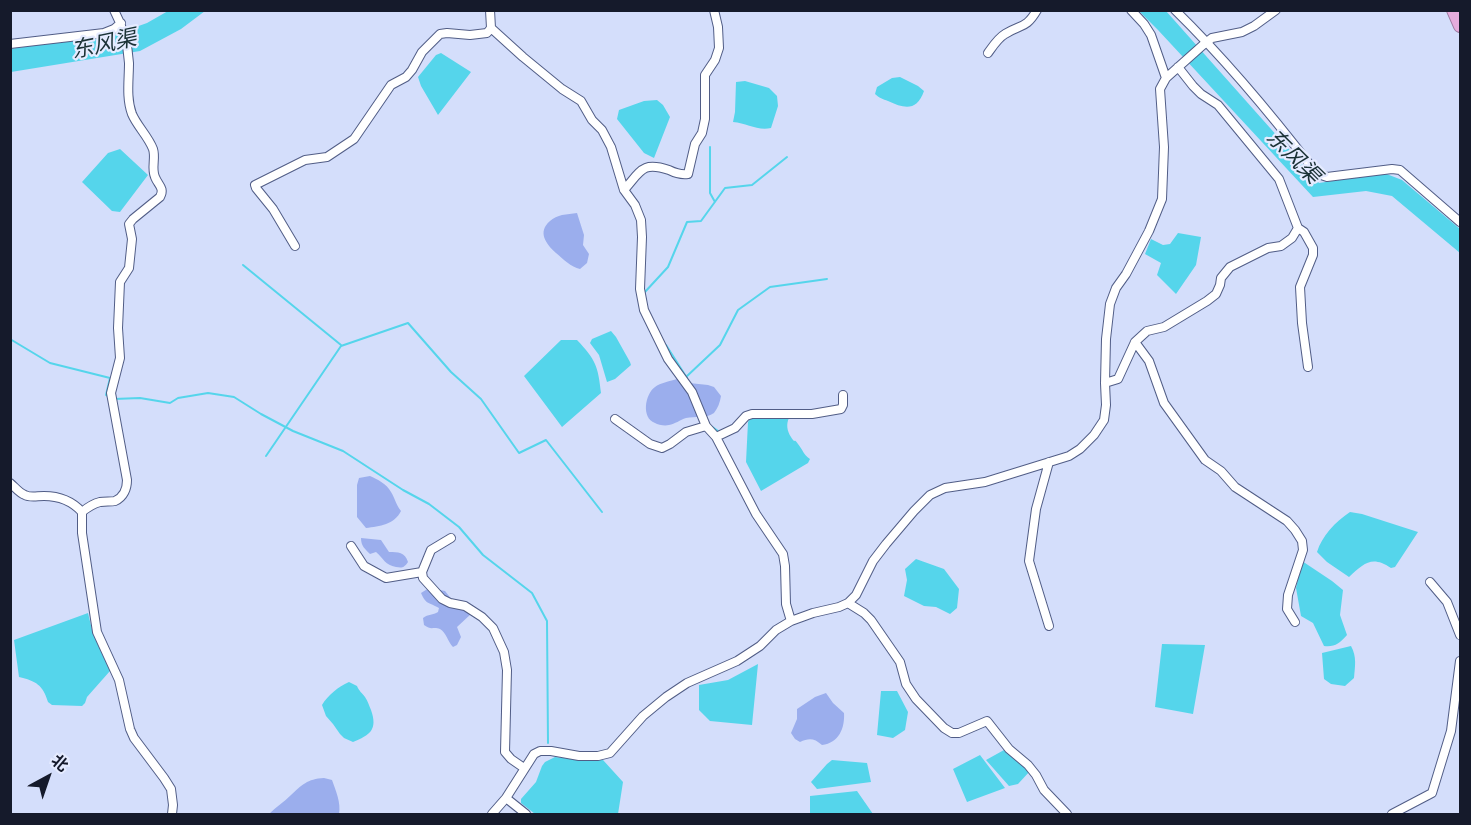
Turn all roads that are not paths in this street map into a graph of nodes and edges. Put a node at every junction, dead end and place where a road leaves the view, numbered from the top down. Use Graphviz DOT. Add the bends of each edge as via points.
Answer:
graph roads {
  1 [pos="114,10"];
  2 [pos="490,10"];
  3 [pos="714,10"];
  4 [pos="1037,10"];
  5 [pos="1131,10"];
  6 [pos="1176,10"];
  7 [pos="1276,10"];
  8 [pos="1453,10"];
  9 [pos="122,26"];
  10 [pos="1461,26"];
  11 [pos="491,28"];
  12 [pos="1205,43"];
  13 [pos="10,44"];
  14 [pos="988,53"];
  15 [pos="1181,64"];
  16 [pos="1166,78"];
  17 [pos="624,190"];
  18 [pos="1461,222"];
  19 [pos="1298,228"];
  20 [pos="295,246"];
  21 [pos="1135,342"];
  22 [pos="1308,367"];
  23 [pos="1105,383"];
  24 [pos="843,395"];
  25 [pos="615,419"];
  26 [pos="706,426"];
  27 [pos="716,437"];
  28 [pos="1049,462"];
  29 [pos="10,483"];
  30 [pos="82,512"];
  31 [pos="451,538"];
  32 [pos="351,546"];
  33 [pos="422,572"];
  34 [pos="1430,582"];
  35 [pos="848,603"];
  36 [pos="791,621"];
  37 [pos="1295,621"];
  38 [pos="1049,626"];
  39 [pos="1461,635"];
  40 [pos="1461,661"];
  41 [pos="1451,731"];
  42 [pos="1461,733"];
  43 [pos="524,768"];
  44 [pos="506,798"];
  45 [pos="171,814"];
  46 [pos="492,814"];
  47 [pos="526,814"];
  48 [pos="1067,814"];
  49 [pos="1392,814"];
  1 -- 9 [label="street"];
  2 -- 11 [label="street"];
  3 -- 17 [label="street" via="719,48 705,75 705,119 688,174 648,166"];
  4 -- 14 [label="street" via="1030,22 1004,35"];
  5 -- 16 [label="street" via="1151,35"];
  6 -- 12 [label="street"];
  7 -- 12 [label="street" via="1242,32"];
  8 -- 10 [label="highway"];
  9 -- 13 [label="street" via="104,33"];
  9 -- 30 [label="street" via="129,60 129,105 152,146 155,176 162,193 129,224 129,268 120,282 120,358 112,398 127,489 114,501 96,503"];
  11 -- 17 [label="street" via="581,101 611,147"];
  11 -- 20 [label="street" via="487,33 440,34 406,77 391,85 354,139 327,157 305,159 255,185"];
  12 -- 15 [label="street"];
  12 -- 18 [label="street" via="1314,170 1327,177 1400,170"];
  15 -- 16 [label="street"];
  15 -- 19 [label="street" via="1192,86 1218,105 1279,179"];
  16 -- 23 [label="street" via="1160,89 1162,199 1110,304"];
  17 -- 26 [label="street" via="641,220 640,289 644,310 668,359 692,392"];
  19 -- 21 [label="street" via="1281,246 1268,248 1230,267 1216,294 1207,301 1164,327 1147,331"];
  19 -- 22 [label="street" via="1313,248 1299,296"];
  21 -- 23 [label="street" via="1118,379"];
  21 -- 37 [label="street" via="1149,361 1164,403 1205,460 1235,487 1287,521 1302,541 1303,550 1288,595 1287,609"];
  23 -- 28 [label="street" via="1104,420 1094,435 1069,456"];
  24 -- 27 [label="street" via="840,409 812,414 752,414"];
  25 -- 26 [label="street" via="662,448 686,432"];
  26 -- 27 [label="street"];
  27 -- 36 [label="street" via="756,514 783,554"];
  28 -- 35 [label="street" via="930,495 873,561"];
  28 -- 38 [label="street" via="1036,509 1029,561"];
  29 -- 30 [label="street" via="22,495 62,498"];
  30 -- 45 [label="street" via="97,632 119,680 134,738 171,789"];
  31 -- 33 [label="street" via="431,550"];
  32 -- 33 [label="street" via="364,566 386,578"];
  33 -- 43 [label="street" via="442,599 465,606 493,628 507,670 505,752"];
  34 -- 39 [label="street" via="1447,602"];
  35 -- 36 [label="street"];
  35 -- 48 [label="street" via="871,620 900,662 906,684 916,699 944,728 959,733 987,722"];
  36 -- 43 [label="street" via="737,661 666,697 610,753 579,756 540,751"];
  40 -- 41 [label="street"];
  41 -- 42 [label="street"];
  41 -- 49 [label="street" via="1432,793"];
  43 -- 44 [label="street"];
  44 -- 46 [label="street"];
  44 -- 47 [label="street"];
}
